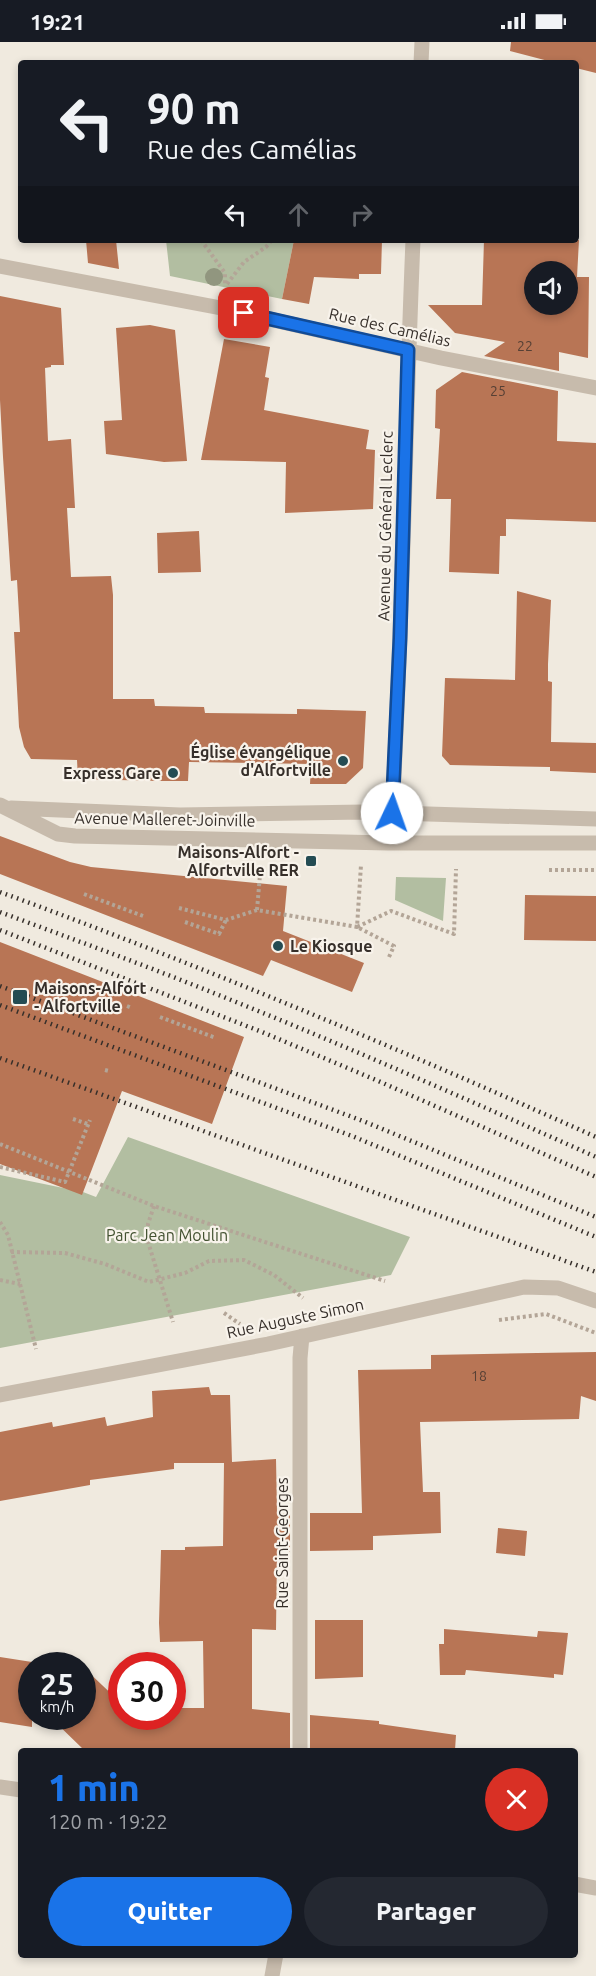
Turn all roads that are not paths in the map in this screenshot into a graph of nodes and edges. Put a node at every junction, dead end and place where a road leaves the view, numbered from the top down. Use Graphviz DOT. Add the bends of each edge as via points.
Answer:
graph roads {
  1 [pos="422,42"];
  2 [pos="421,60"];
  3 [pos="413,243"];
  4 [pos="0,266"];
  5 [pos="408,350"];
  6 [pos="596,388"];
  7 [pos="2,804"];
  8 [pos="392,813"];
  9 [pos="596,819"];
  10 [pos="596,843"];
  11 [pos="596,1301"];
  12 [pos="302,1336"];
  13 [pos="0,1395"];
  14 [pos="300,1748"];
  15 [pos="0,1787"];
  16 [pos="18,1790"];
  17 [pos="578,1885"];
  18 [pos="596,1888"];
  19 [pos="275,1958"];
  20 [pos="272,1976"];
  1 -- 2 [label="street"];
  3 -- 5 [label="street, Avenue du Général Leclerc"];
  4 -- 5 [label="street, Rue des Camélias" via="221,308"];
  5 -- 6 [label="street, Rue des Camélias"];
  5 -- 8 [label="street, Avenue du Général Leclerc"];
  7 -- 8 [label="street, Avenue Malleret-Joinville" via="180,815"];
  7 -- 10 [label="street, Avenue Malleret-Joinville" via="57,834 388,843"];
  8 -- 9 [label="street, Avenue Malleret-Joinville"];
  11 -- 12 [label="street, Rue Auguste Simon" via="558,1288 524,1287"];
  12 -- 13 [label="street, Rue Auguste Simon"];
  12 -- 14 [label="street, Rue Saint-Georges"];
  15 -- 16 [label="street"];
  17 -- 18 [label="street"];
  19 -- 20 [label="street"];
}
